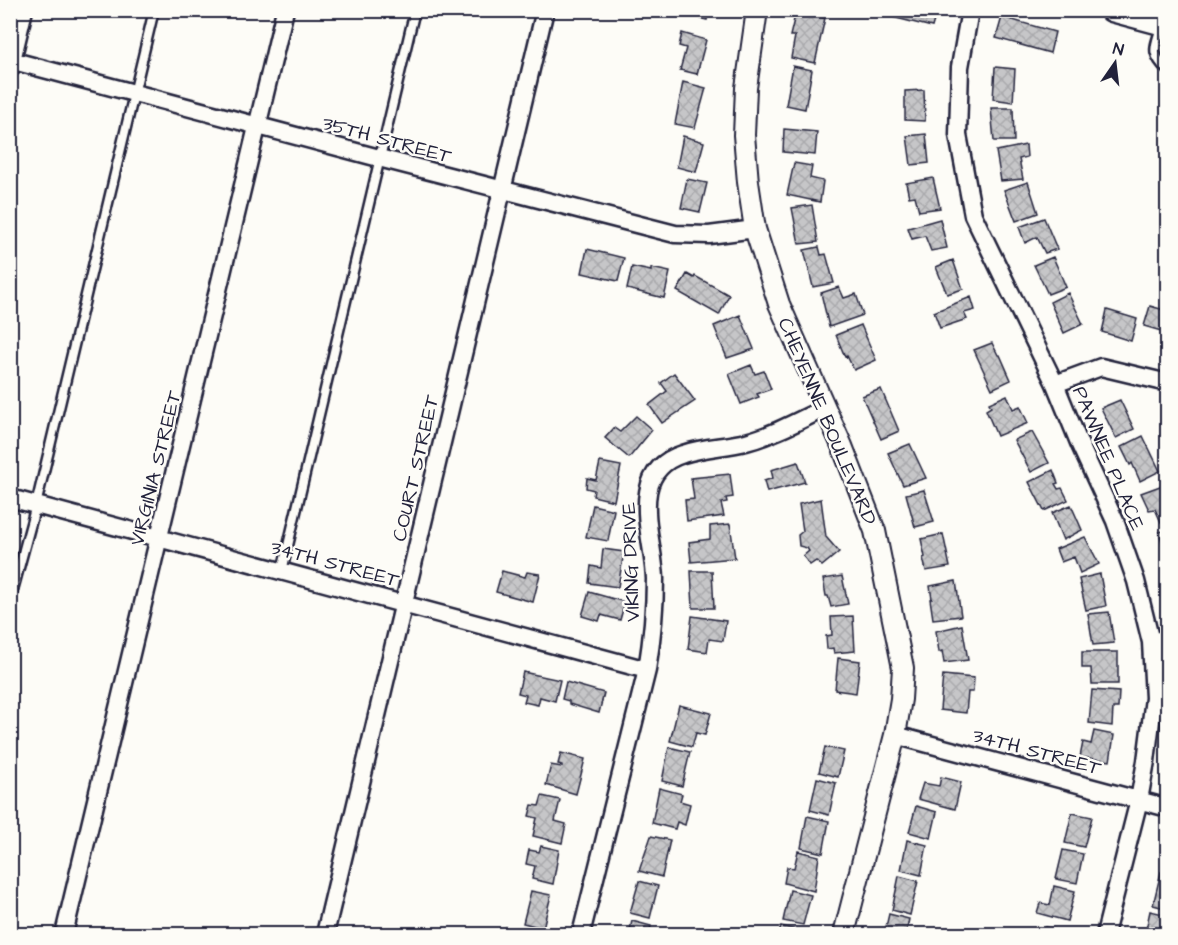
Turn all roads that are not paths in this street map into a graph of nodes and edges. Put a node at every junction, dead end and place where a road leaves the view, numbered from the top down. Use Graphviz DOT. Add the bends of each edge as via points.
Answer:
graph roads {
  1 [pos="24,10"];
  2 [pos="154,10"];
  3 [pos="285,10"];
  4 [pos="415,10"];
  5 [pos="545,10"];
  6 [pos="757,10"];
  7 [pos="970,10"];
  8 [pos="1114,11"];
  9 [pos="1165,24"];
  10 [pos="11,63"];
  11 [pos="1167,71"];
  12 [pos="134,93"];
  13 [pos="257,126"];
  14 [pos="379,158"];
  15 [pos="502,191"];
  16 [pos="755,229"];
  17 [pos="1167,383"];
  18 [pos="1055,384"];
  19 [pos="825,408"];
  20 [pos="10,498"];
  21 [pos="36,505"];
  22 [pos="159,537"];
  23 [pos="282,571"];
  24 [pos="10,601"];
  25 [pos="404,604"];
  26 [pos="1167,638"];
  27 [pos="1151,642"];
  28 [pos="647,670"];
  29 [pos="895,735"];
  30 [pos="1139,800"];
  31 [pos="1167,808"];
  32 [pos="64,934"];
  33 [pos="325,934"];
  34 [pos="581,934"];
  35 [pos="844,934"];
  36 [pos="1105,934"];
  1 -- 10 [label="street"];
  2 -- 12 [label="lane"];
  3 -- 13 [label="street, VIRGINIA STREET"];
  4 -- 14 [label="lane"];
  5 -- 15 [label="street, COURT STREET"];
  6 -- 16 [label="street, CHEYENNE BOULEVARD" via="744,135"];
  7 -- 18 [label="street, PAWNEE PLACE" via="960,67 958,135 973,215"];
  8 -- 9 [label="main road"];
  9 -- 11 [label="lane" via="1154,53"];
  10 -- 12 [label="street, 35TH STREET"];
  12 -- 13 [label="street, 35TH STREET"];
  12 -- 21 [label="lane"];
  13 -- 14 [label="street, 35TH STREET"];
  13 -- 22 [label="street, VIRGINIA STREET"];
  14 -- 15 [label="street, 35TH STREET"];
  14 -- 23 [label="lane"];
  15 -- 16 [label="street, 35TH STREET" via="675,234 709,235"];
  15 -- 25 [label="street, COURT STREET"];
  16 -- 19 [label="street, CHEYENNE BOULEVARD" via="779,304"];
  17 -- 18 [label="street" via="1101,367"];
  18 -- 27 [label="street, PAWNEE PLACE" via="1115,521 1136,581"];
  19 -- 28 [label="street, VIKING DRIVE" via="747,442 681,454 662,465 651,482 646,503 655,574"];
  19 -- 29 [label="street, CHEYENNE BOULEVARD" via="875,531 896,627 903,668"];
  20 -- 21 [label="street, 34TH STREET"];
  21 -- 22 [label="street, 34TH STREET"];
  21 -- 24 [label="lane"];
  22 -- 23 [label="street, 34TH STREET"];
  22 -- 32 [label="street, VIRGINIA STREET"];
  23 -- 25 [label="street, 34TH STREET"];
  25 -- 28 [label="street, 34TH STREET"];
  25 -- 33 [label="street, COURT STREET"];
  26 -- 27 [label="street"];
  27 -- 30 [label="street, PAWNEE PLACE" via="1154,698"];
  28 -- 34 [label="street, VIKING DRIVE"];
  29 -- 30 [label="street, 34TH STREET"];
  29 -- 35 [label="street, CHEYENNE BOULEVARD"];
  30 -- 31 [label="street, 34TH STREET"];
  30 -- 36 [label="street, PAWNEE PLACE"];
}
